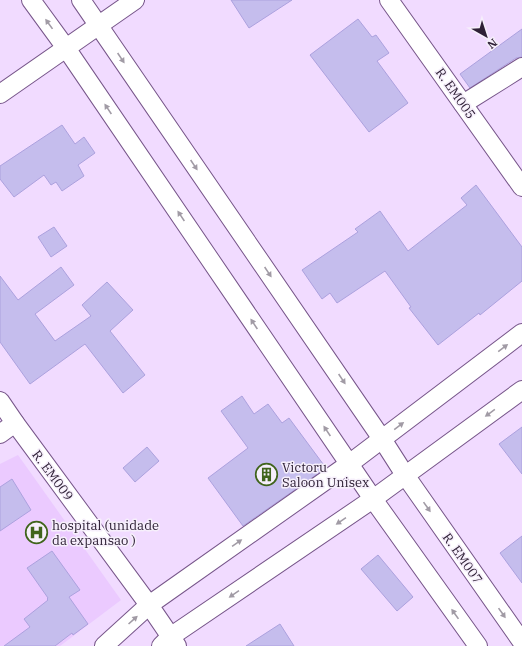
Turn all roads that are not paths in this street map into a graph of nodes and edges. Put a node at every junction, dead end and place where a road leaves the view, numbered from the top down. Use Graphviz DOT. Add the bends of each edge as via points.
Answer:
graph roads {
  1 [pos="31,0"];
  2 [pos="81,0"];
  3 [pos="134,0"];
  4 [pos="389,0"];
  5 [pos="99,26"];
  6 [pos="66,48"];
  7 [pos="522,66"];
  8 [pos="0,94"];
  9 [pos="463,104"];
  10 [pos="522,187"];
  11 [pos="522,333"];
  12 [pos="522,390"];
  13 [pos="0,401"];
  14 [pos="15,423"];
  15 [pos="0,434"];
  16 [pos="382,439"];
  17 [pos="349,464"];
  18 [pos="405,475"];
  19 [pos="373,499"];
  20 [pos="149,605"];
  21 [pos="522,642"];
  22 [pos="169,643"];
  23 [pos="104,646"];
  24 [pos="478,646"];
  6 -- 1 [label="street, one-way"];
  2 -- 5 [label="street, R. EM007"];
  3 -- 5 [label="street"];
  4 -- 9 [label="street, R. EM005"];
  5 -- 6 [label="street"];
  5 -- 16 [label="street, R. EM007, one-way"];
  6 -- 8 [label="street"];
  17 -- 6 [label="street, one-way"];
  7 -- 9 [label="street"];
  9 -- 10 [label="street, R. EM005"];
  16 -- 11 [label="street, one-way"];
  12 -- 18 [label="street, one-way"];
  13 -- 14 [label="street, R. EM009"];
  14 -- 15 [label="street"];
  14 -- 20 [label="street, R. EM009"];
  16 -- 17 [label="street"];
  16 -- 18 [label="street, R. EM007"];
  17 -- 19 [label="street"];
  20 -- 17 [label="street, one-way"];
  18 -- 19 [label="street"];
  18 -- 21 [label="street, R. EM007, one-way"];
  19 -- 22 [label="street, one-way"];
  24 -- 19 [label="street, one-way"];
  20 -- 22 [label="street, R. EM009"];
  23 -- 20 [label="street, one-way"];
}
